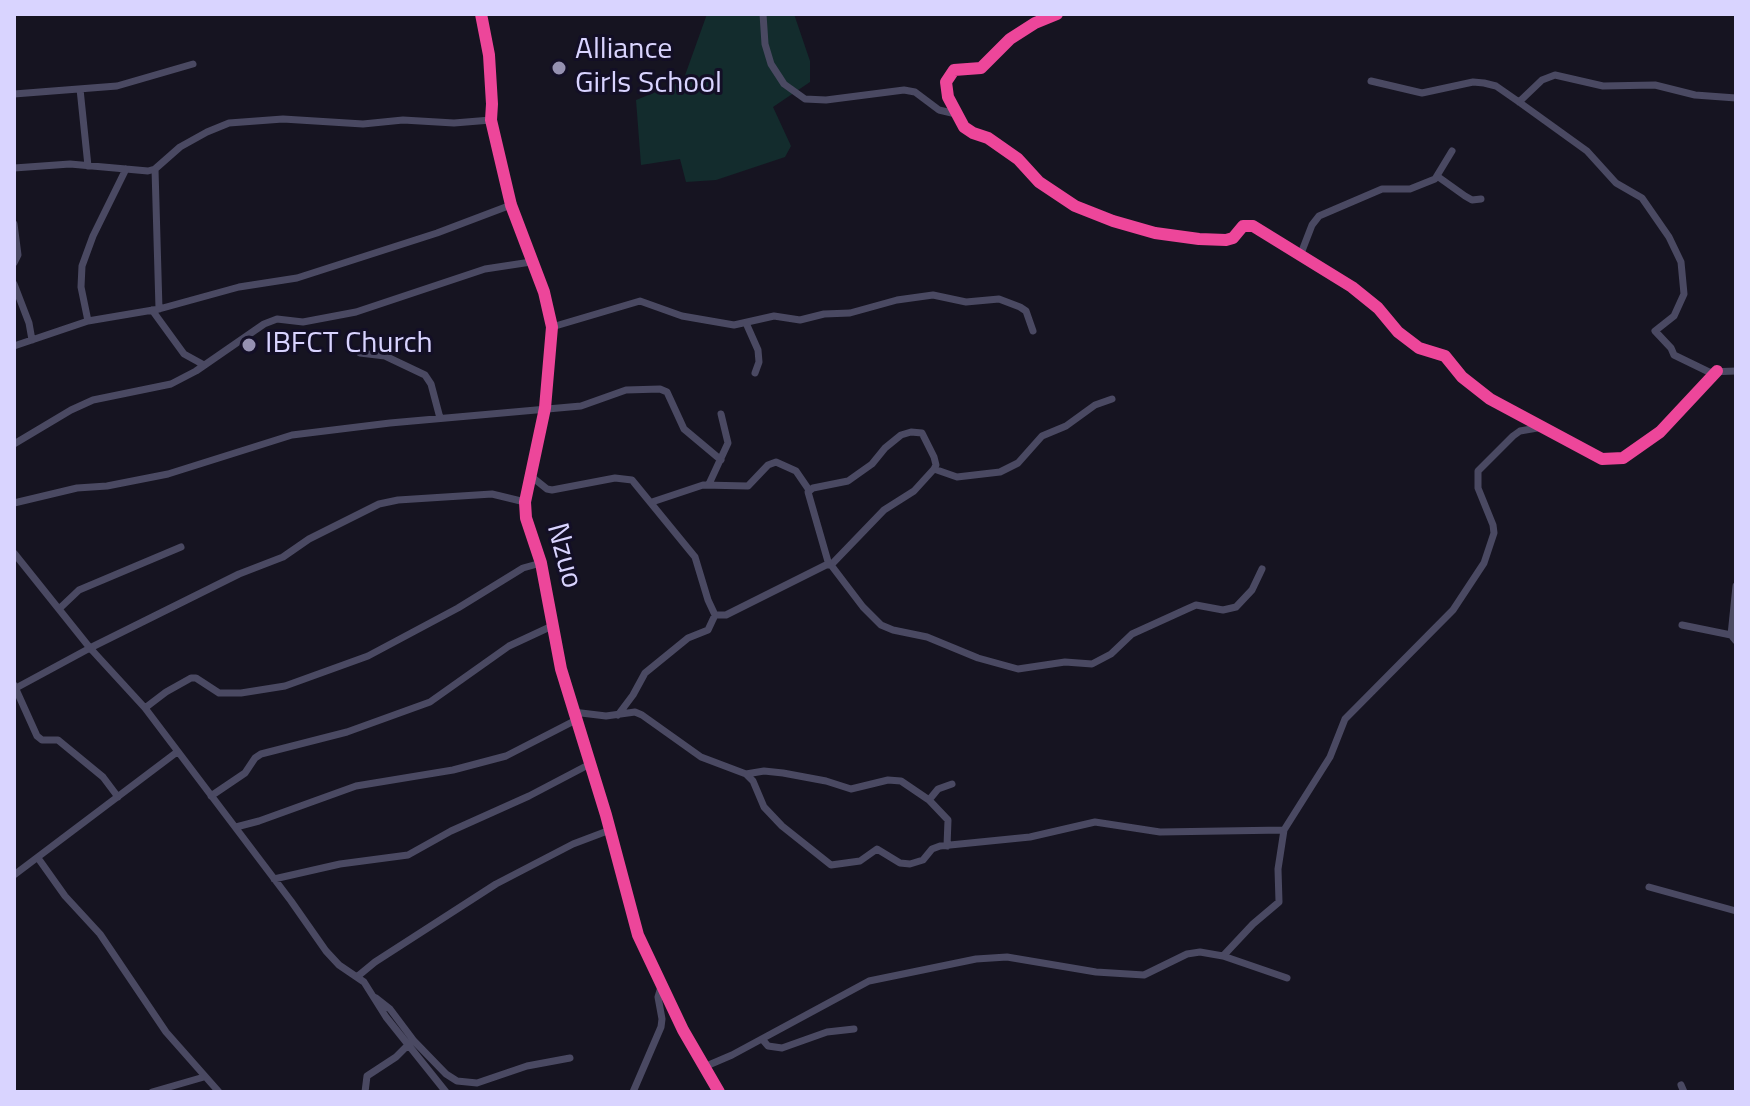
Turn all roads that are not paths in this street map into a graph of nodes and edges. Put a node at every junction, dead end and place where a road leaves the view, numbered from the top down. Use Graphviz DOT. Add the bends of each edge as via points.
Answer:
graph roads {
  1 [pos="481,14"];
  2 [pos="763,14"];
  3 [pos="1057,14"];
  4 [pos="193,64"];
  5 [pos="1371,81"];
  6 [pos="80,89"];
  7 [pos="14,94"];
  8 [pos="1736,98"];
  9 [pos="1519,102"];
  10 [pos="956,114"];
  11 [pos="491,120"];
  12 [pos="1452,151"];
  13 [pos="88,166"];
  14 [pos="14,168"];
  15 [pos="126,169"];
  16 [pos="155,169"];
  17 [pos="1437,176"];
  18 [pos="1481,199"];
  19 [pos="511,205"];
  20 [pos="14,224"];
  21 [pos="1300,256"];
  22 [pos="531,262"];
  23 [pos="14,263"];
  24 [pos="14,284"];
  25 [pos="155,310"];
  26 [pos="88,321"];
  27 [pos="746,323"];
  28 [pos="552,327"];
  29 [pos="1033,331"];
  30 [pos="32,340"];
  31 [pos="14,346"];
  32 [pos="360,353"];
  33 [pos="204,365"];
  34 [pos="1717,371"];
  35 [pos="1736,371"];
  36 [pos="755,373"];
  37 [pos="1112,399"];
  38 [pos="545,408"];
  39 [pos="721,414"];
  40 [pos="440,418"];
  41 [pos="1543,427"];
  42 [pos="14,444"];
  43 [pos="721,460"];
  44 [pos="934,469"];
  45 [pos="532,477"];
  46 [pos="709,484"];
  47 [pos="809,490"];
  48 [pos="525,502"];
  49 [pos="652,502"];
  50 [pos="14,503"];
  51 [pos="181,547"];
  52 [pos="14,553"];
  53 [pos="541,563"];
  54 [pos="830,565"];
  55 [pos="1262,569"];
  56 [pos="1736,586"];
  57 [pos="59,609"];
  58 [pos="715,615"];
  59 [pos="1682,625"];
  60 [pos="552,626"];
  61 [pos="1733,638"];
  62 [pos="90,648"];
  63 [pos="15,687"];
  64 [pos="145,708"];
  65 [pos="618,715"];
  66 [pos="575,716"];
  67 [pos="177,752"];
  68 [pos="590,764"];
  69 [pos="746,774"];
  70 [pos="952,784"];
  71 [pos="211,796"];
  72 [pos="118,797"];
  73 [pos="929,800"];
  74 [pos="236,827"];
  75 [pos="610,830"];
  76 [pos="1284,830"];
  77 [pos="947,846"];
  78 [pos="38,858"];
  79 [pos="14,875"];
  80 [pos="274,879"];
  81 [pos="1649,887"];
  82 [pos="1736,911"];
  83 [pos="1223,956"];
  84 [pos="358,976"];
  85 [pos="1287,978"];
  86 [pos="661,987"];
  87 [pos="375,997"];
  88 [pos="854,1029"];
  89 [pos="762,1039"];
  90 [pos="408,1045"];
  91 [pos="570,1058"];
  92 [pos="704,1067"];
  93 [pos="204,1077"];
  94 [pos="152,1092"];
  95 [pos="219,1092"];
  96 [pos="365,1092"];
  97 [pos="446,1092"];
  98 [pos="633,1092"];
  99 [pos="719,1092"];
  1 -- 11 [label="street, Nzuo" via="489,55"];
  2 -- 10 [label="street" via="771,64 784,84 805,99 904,90"];
  3 -- 10 [label="street" via="1010,39 981,68 954,70 946,82"];
  4 -- 6 [label="street" via="117,86"];
  5 -- 9 [label="street" via="1422,93 1484,83"];
  6 -- 7 [label="street"];
  6 -- 13 [label="street"];
  8 -- 9 [label="street" via="1655,85 1603,86 1555,75"];
  9 -- 34 [label="street" via="1587,151 1616,183 1642,198 1681,262 1684,294 1674,316 1655,331 1674,355"];
  10 -- 21 [label="street" via="964,127 1018,159 1039,182 1075,206 1155,233 1226,240 1243,226 1253,226"];
  11 -- 16 [label="street" via="229,123 180,147"];
  11 -- 19 [label="street, Nzuo"];
  12 -- 17 [label="street"];
  13 -- 14 [label="street"];
  13 -- 15 [label="street"];
  15 -- 16 [label="street"];
  15 -- 26 [label="street" via="82,266"];
  16 -- 25 [label="street"];
  17 -- 18 [label="street" via="1472,200"];
  17 -- 21 [label="street" via="1410,189 1382,189 1319,216"];
  19 -- 22 [label="street, Nzuo"];
  19 -- 25 [label="street" via="297,278"];
  20 -- 23 [label="street"];
  21 -- 41 [label="street" via="1352,287 1419,348 1445,356 1476,389"];
  22 -- 28 [label="street, Nzuo"];
  22 -- 33 [label="street" via="485,269 356,312 303,322 277,319"];
  24 -- 30 [label="street"];
  25 -- 26 [label="street"];
  25 -- 33 [label="street" via="184,354"];
  26 -- 30 [label="street"];
  27 -- 28 [label="street" via="710,322 640,301"];
  27 -- 29 [label="street" via="774,316 800,320 850,313 933,295 966,302 999,299 1026,311"];
  27 -- 36 [label="street" via="758,350"];
  28 -- 38 [label="street, Nzuo"];
  30 -- 31 [label="street"];
  32 -- 40 [label="street" via="385,356 425,375"];
  33 -- 42 [label="street" via="171,384 93,400"];
  34 -- 35 [label="street"];
  34 -- 41 [label="street" via="1670,423 1623,458 1594,456"];
  37 -- 44 [label="street" via="1042,436 1018,463 1000,472 957,477"];
  38 -- 40 [label="street"];
  38 -- 43 [label="street" via="581,406 626,390 660,389 672,399 684,429"];
  38 -- 45 [label="street, Nzuo"];
  39 -- 43 [label="street" via="728,443"];
  40 -- 50 [label="street" via="292,435 168,474"];
  41 -- 76 [label="street" via="1520,431 1478,471 1478,488 1494,533 1484,563 1453,610 1345,719 1330,757"];
  43 -- 46 [label="street"];
  44 -- 47 [label="street" via="924,435 911,432 848,481"];
  44 -- 54 [label="street"];
  45 -- 48 [label="street, Nzuo"];
  45 -- 49 [label="street" via="552,490 625,478"];
  46 -- 47 [label="street" via="748,486 776,462 796,471"];
  46 -- 49 [label="street"];
  47 -- 54 [label="street"];
  48 -- 53 [label="street, Nzuo"];
  48 -- 62 [label="street" via="492,494 379,504 283,557"];
  49 -- 58 [label="street" via="695,557"];
  51 -- 57 [label="street" via="79,590"];
  52 -- 57 [label="street"];
  53 -- 60 [label="street, Nzuo"];
  53 -- 64 [label="street" via="523,568 368,656 285,686 241,693 219,693 191,678"];
  54 -- 55 [label="street" via="881,625 1018,669 1092,664 1132,634 1196,605 1236,607"];
  54 -- 58 [label="street" via="726,615"];
  56 -- 61 [label="street"];
  57 -- 62 [label="street"];
  58 -- 65 [label="street" via="708,630 688,638 645,673"];
  59 -- 61 [label="street"];
  60 -- 66 [label="street, Nzuo"];
  60 -- 71 [label="street" via="509,646 430,702 347,732 261,754 245,773"];
  62 -- 63 [label="street"];
  62 -- 64 [label="street"];
  63 -- 72 [label="street" via="37,736 58,740 103,777"];
  64 -- 67 [label="street"];
  65 -- 66 [label="street"];
  65 -- 69 [label="street" via="642,715 701,757"];
  66 -- 68 [label="street, Nzuo"];
  66 -- 74 [label="street" via="506,756 356,786"];
  67 -- 71 [label="street"];
  67 -- 72 [label="street"];
  68 -- 75 [label="street, Nzuo"];
  68 -- 80 [label="street" via="408,855"];
  69 -- 73 [label="street" via="783,773 851,789 893,779"];
  69 -- 77 [label="street" via="764,807 831,865 860,861 877,849 910,864"];
  70 -- 73 [label="street"];
  71 -- 74 [label="street"];
  72 -- 78 [label="street"];
  73 -- 77 [label="street" via="948,820"];
  74 -- 80 [label="street"];
  75 -- 84 [label="street" via="496,884"];
  75 -- 86 [label="street, Nzuo" via="638,935"];
  76 -- 77 [label="street" via="1160,832 1095,822 1030,837"];
  76 -- 83 [label="street" via="1279,902"];
  78 -- 79 [label="street"];
  78 -- 93 [label="street"];
  80 -- 84 [label="street" via="326,951"];
  81 -- 82 [label="street"];
  83 -- 85 [label="street"];
  83 -- 89 [label="street" via="1187,954 1158,970 1130,976 1007,957 976,959 869,981"];
  84 -- 87 [label="street"];
  86 -- 92 [label="street, Nzuo"];
  86 -- 98 [label="street" via="661,1027"];
  87 -- 90 [label="street"];
  87 -- 91 [label="street" via="457,1081 477,1083"];
  88 -- 89 [label="street" via="782,1048"];
  89 -- 92 [label="street"];
  90 -- 96 [label="street" via="367,1076"];
  90 -- 97 [label="street"];
  92 -- 99 [label="street, Nzuo"];
  93 -- 94 [label="street"];
  93 -- 95 [label="street"];
}
